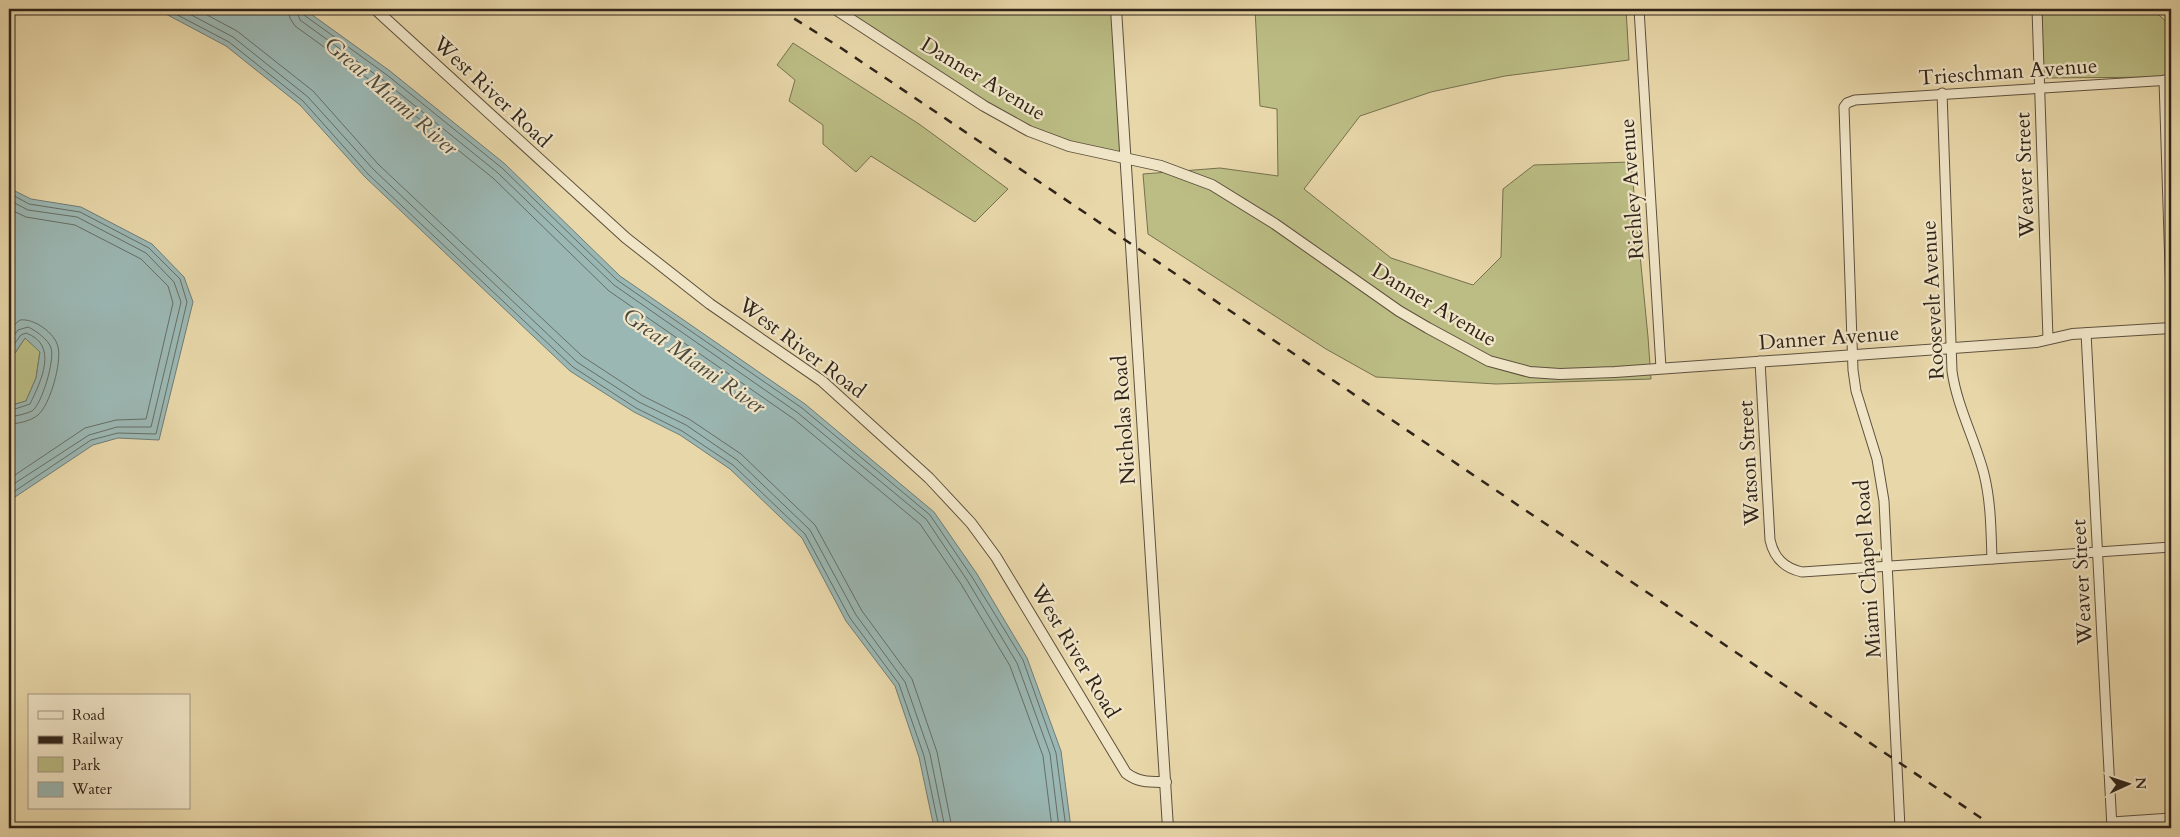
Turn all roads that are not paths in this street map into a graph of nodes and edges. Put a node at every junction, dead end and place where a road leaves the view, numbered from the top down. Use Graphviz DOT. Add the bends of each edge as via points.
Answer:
graph roads {
  1 [pos="375,9"];
  2 [pos="835,9"];
  3 [pos="1116,9"];
  4 [pos="1638,9"];
  5 [pos="2037,9"];
  6 [pos="2168,80"];
  7 [pos="2039,88"];
  8 [pos="1942,93"];
  9 [pos="1847,102"];
  10 [pos="1124,157"];
  11 [pos="2171,298"];
  12 [pos="2171,328"];
  13 [pos="2086,333"];
  14 [pos="2048,339"];
  15 [pos="1950,348"];
  16 [pos="1853,354"];
  17 [pos="1760,361"];
  18 [pos="1661,368"];
  19 [pos="2171,547"];
  20 [pos="2097,553"];
  21 [pos="1992,559"];
  22 [pos="1887,566"];
  23 [pos="1166,782"];
  24 [pos="2171,818"];
  25 [pos="2112,825"];
  26 [pos="1168,828"];
  27 [pos="1900,828"];
  1 -- 23 [label="street, West River Road" via="626,238 710,304 822,381 929,478 996,557 1126,773 1145,782"];
  2 -- 10 [label="street, Danner Avenue" via="1016,125 1069,146"];
  3 -- 10 [label="street, Nicholas Road"];
  4 -- 18 [label="street, Richley Avenue"];
  5 -- 7 [label="street, Weaver Street"];
  6 -- 7 [label="street, Trieschman Avenue"];
  6 -- 11 [label="street"];
  7 -- 8 [label="street, Trieschman Avenue"];
  7 -- 14 [label="street, Weaver Street"];
  8 -- 9 [label="street, Trieschman Avenue"];
  8 -- 15 [label="street, Roosevelt Avenue"];
  9 -- 16 [label="street, Miami Chapel Road" via="1843,118"];
  10 -- 18 [label="street, Danner Avenue" via="1189,175 1238,200 1399,310 1499,365 1560,374"];
  10 -- 23 [label="street, Nicholas Road"];
  12 -- 13 [label="street, Danner Avenue"];
  13 -- 14 [label="street, Danner Avenue"];
  13 -- 20 [label="street, Weaver Street"];
  14 -- 15 [label="street, Danner Avenue"];
  15 -- 16 [label="street, Danner Avenue"];
  15 -- 21 [label="street, Roosevelt Avenue" via="1954,386 1986,482"];
  16 -- 17 [label="street, Danner Avenue"];
  16 -- 22 [label="street, Miami Chapel Road" via="1856,391 1880,473"];
  17 -- 18 [label="street, Danner Avenue"];
  17 -- 22 [label="street, Watson Street" via="1770,540 1774,554 1794,570 1802,572"];
  19 -- 20 [label="street"];
  20 -- 21 [label="street"];
  20 -- 25 [label="street, Weaver Street"];
  21 -- 22 [label="street"];
  22 -- 27 [label="street, Miami Chapel Road"];
  23 -- 26 [label="street, Nicholas Road"];
  24 -- 25 [label="street"];
}
